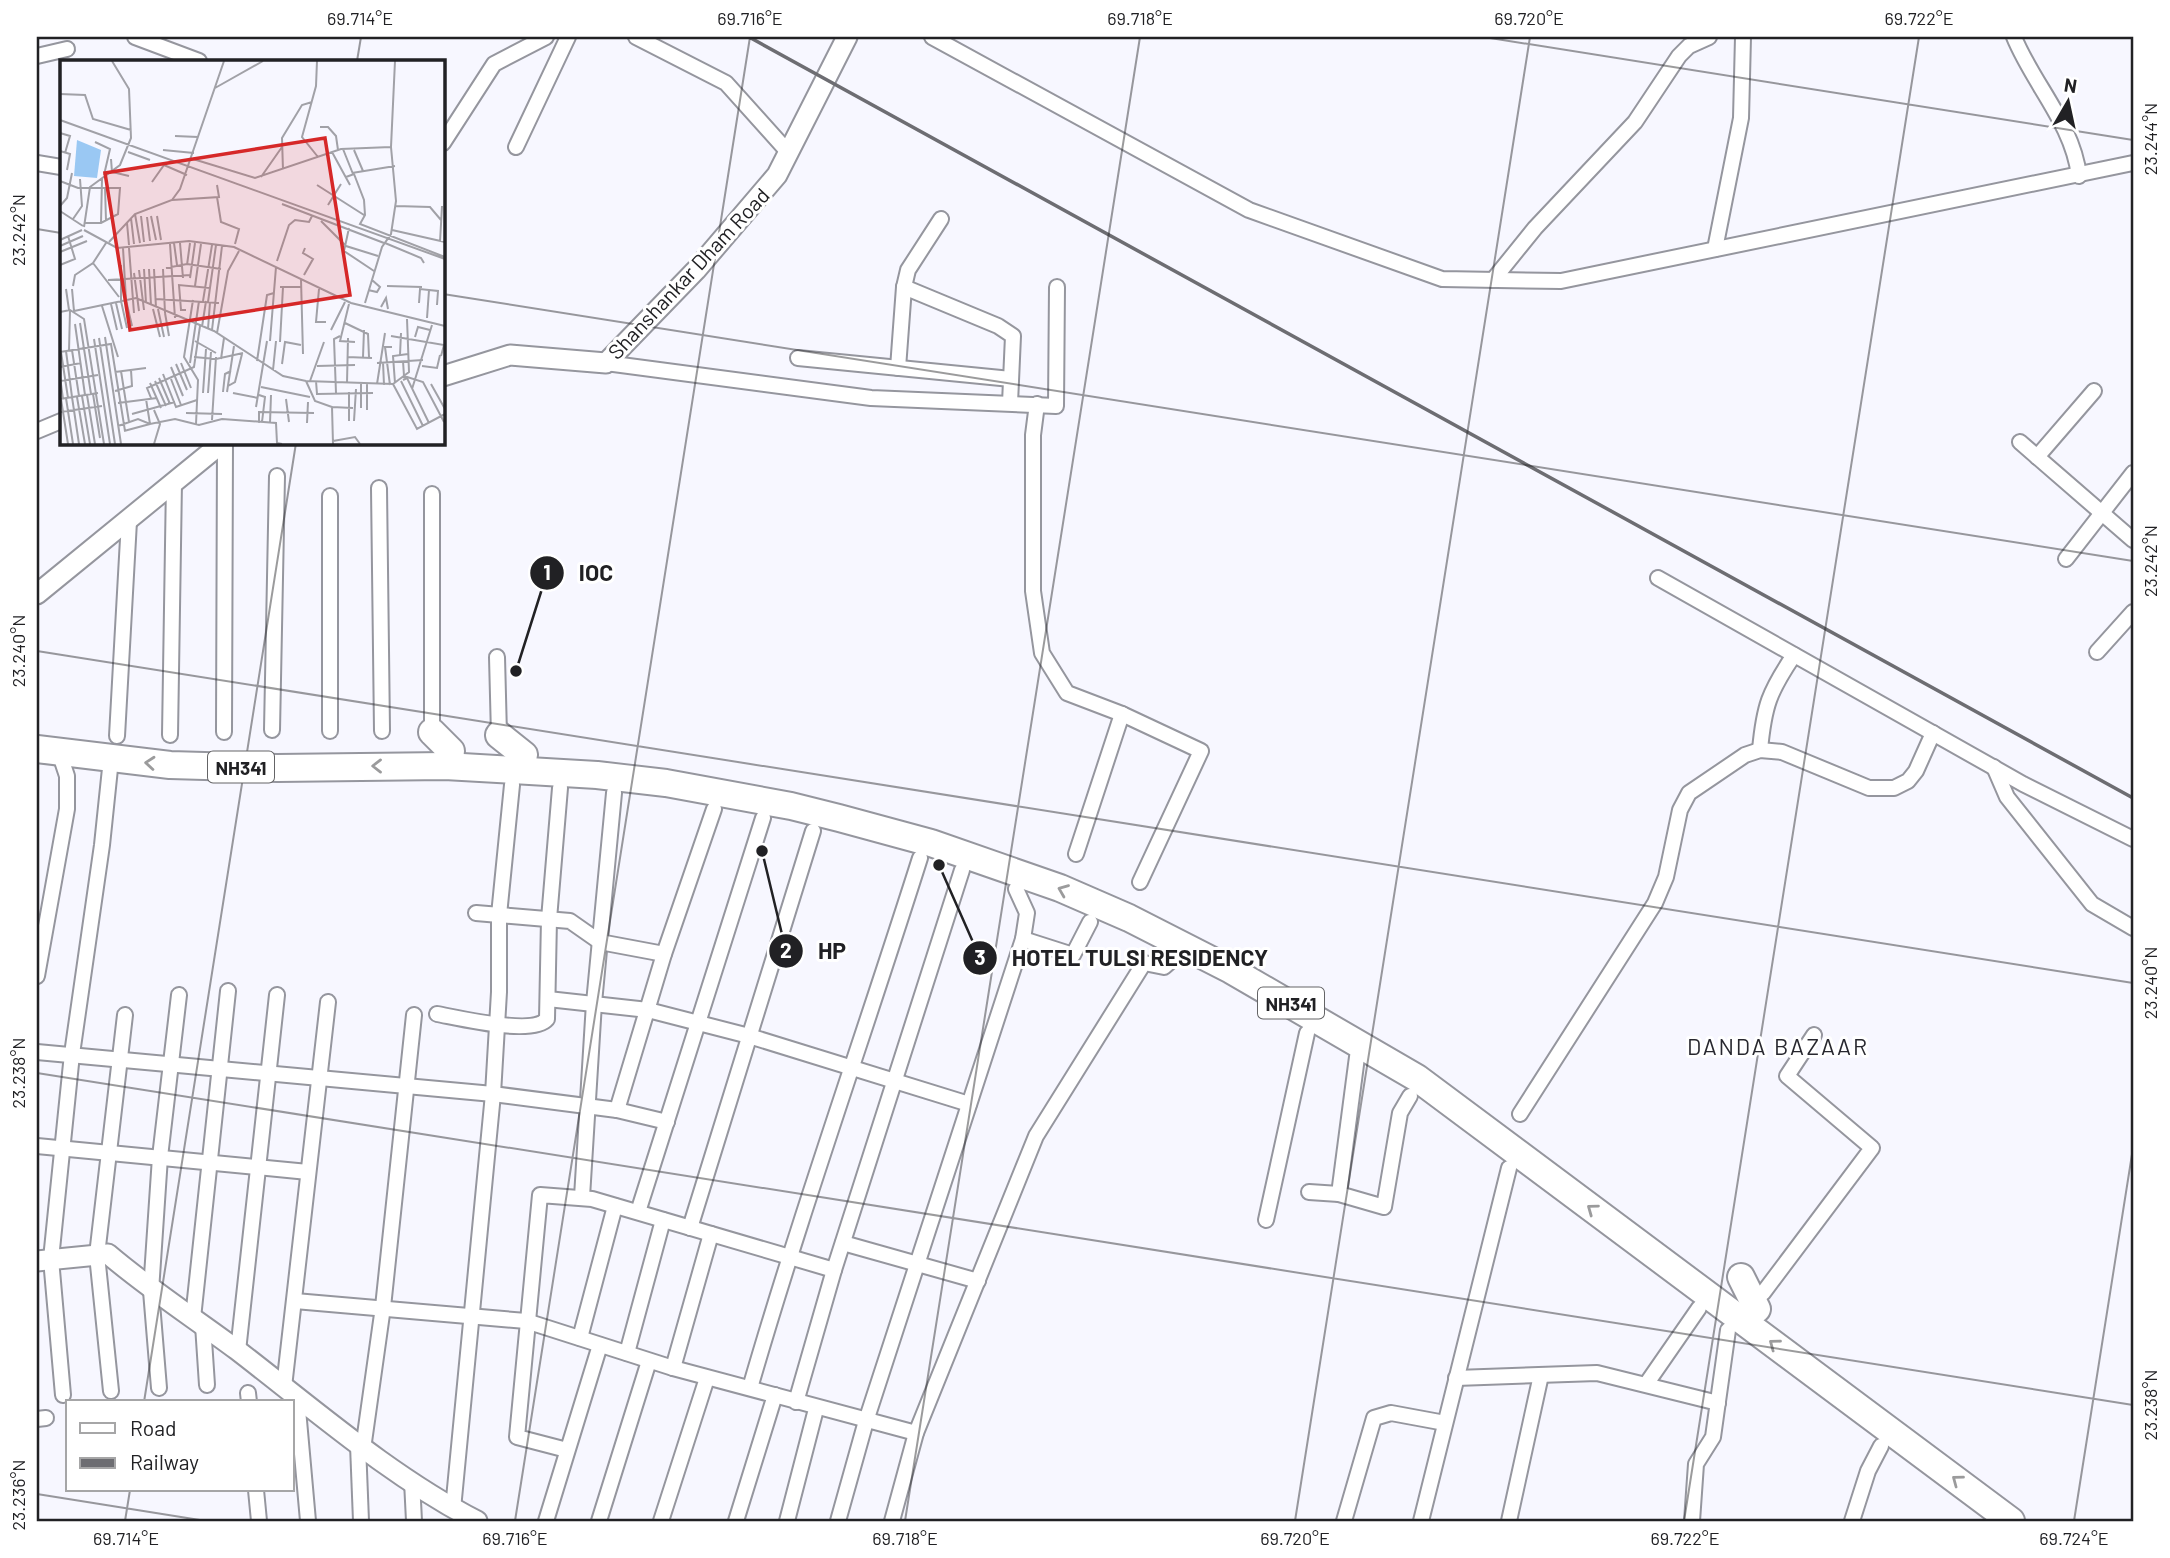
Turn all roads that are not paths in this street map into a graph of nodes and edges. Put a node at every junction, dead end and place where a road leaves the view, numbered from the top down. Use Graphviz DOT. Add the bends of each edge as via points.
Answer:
graph roads {
  1 [pos="135,37"];
  2 [pos="546,37"];
  3 [pos="568,37"];
  4 [pos="636,37"];
  5 [pos="847,37"];
  6 [pos="932,37"];
  7 [pos="1709,37"];
  8 [pos="1743,37"];
  9 [pos="2014,37"];
  10 [pos="67,49"];
  11 [pos="37,56"];
  12 [pos="196,60"];
  13 [pos="444,141"];
  14 [pos="516,148"];
  15 [pos="788,152"];
  16 [pos="37,163"];
  17 [pos="2133,163"];
  18 [pos="60,167"];
  19 [pos="2079,176"];
  20 [pos="941,219"];
  21 [pos="1714,249"];
  22 [pos="1493,280"];
  23 [pos="1057,286"];
  24 [pos="904,287"];
  25 [pos="798,358"];
  26 [pos="606,363"];
  27 [pos="898,368"];
  28 [pos="444,376"];
  29 [pos="1011,379"];
  30 [pos="2094,391"];
  31 [pos="1010,403"];
  32 [pos="1037,404"];
  33 [pos="60,421"];
  34 [pos="37,431"];
  35 [pos="2020,442"];
  36 [pos="223,444"];
  37 [pos="224,444"];
  38 [pos="2037,457"];
  39 [pos="2133,473"];
  40 [pos="277,476"];
  41 [pos="174,482"];
  42 [pos="379,488"];
  43 [pos="432,494"];
  44 [pos="330,496"];
  45 [pos="2102,513"];
  46 [pos="129,520"];
  47 [pos="2133,540"];
  48 [pos="2066,559"];
  49 [pos="1658,578"];
  50 [pos="37,594"];
  51 [pos="2133,612"];
  52 [pos="2097,652"];
  53 [pos="1794,655"];
  54 [pos="496,657"];
  55 [pos="1122,714"];
  56 [pos="272,730"];
  57 [pos="331,731"];
  58 [pos="382,731"];
  59 [pos="224,732"];
  60 [pos="432,732"];
  61 [pos="1933,733"];
  62 [pos="170,735"];
  63 [pos="499,735"];
  64 [pos="114,748"];
  65 [pos="48,750"];
  66 [pos="1760,750"];
  67 [pos="524,755"];
  68 [pos="448,758"];
  69 [pos="1994,767"];
  70 [pos="512,785"];
  71 [pos="560,788"];
  72 [pos="614,793"];
  73 [pos="714,810"];
  74 [pos="763,818"];
  75 [pos="813,831"];
  76 [pos="2133,839"];
  77 [pos="926,850"];
  78 [pos="1076,854"];
  79 [pos="962,870"];
  80 [pos="1140,882"];
  81 [pos="1016,889"];
  82 [pos="476,913"];
  83 [pos="499,915"];
  84 [pos="1098,915"];
  85 [pos="549,919"];
  86 [pos="2133,928"];
  87 [pos="1023,939"];
  88 [pos="600,942"];
  89 [pos="1134,942"];
  90 [pos="664,954"];
  91 [pos="1172,960"];
  92 [pos="37,976"];
  93 [pos="228,991"];
  94 [pos="179,995"];
  95 [pos="277,995"];
  96 [pos="548,999"];
  97 [pos="328,1002"];
  98 [pos="594,1003"];
  99 [pos="648,1010"];
  100 [pos="437,1014"];
  101 [pos="125,1015"];
  102 [pos="414,1015"];
  103 [pos="696,1022"];
  104 [pos="497,1025"];
  105 [pos="1307,1033"];
  106 [pos="1814,1035"];
  107 [pos="750,1036"];
  108 [pos="37,1052"];
  109 [pos="72,1054"];
  110 [pos="1357,1057"];
  111 [pos="121,1059"];
  112 [pos="170,1063"];
  113 [pos="219,1068"];
  114 [pos="853,1070"];
  115 [pos="268,1073"];
  116 [pos="318,1078"];
  117 [pos="896,1082"];
  118 [pos="1408,1083"];
  119 [pos="406,1086"];
  120 [pos="493,1094"];
  121 [pos="969,1104"];
  122 [pos="588,1105"];
  123 [pos="617,1110"];
  124 [pos="1520,1114"];
  125 [pos="667,1122"];
  126 [pos="37,1146"];
  127 [pos="64,1148"];
  128 [pos="111,1153"];
  129 [pos="160,1157"];
  130 [pos="209,1162"];
  131 [pos="260,1167"];
  132 [pos="1509,1168"];
  133 [pos="308,1172"];
  134 [pos="1309,1192"];
  135 [pos="1339,1194"];
  136 [pos="582,1197"];
  137 [pos="615,1206"];
  138 [pos="638,1212"];
  139 [pos="663,1220"];
  140 [pos="1266,1220"];
  141 [pos="690,1228"];
  142 [pos="711,1234"];
  143 [pos="843,1243"];
  144 [pos="97,1255"];
  145 [pos="788,1257"];
  146 [pos="44,1260"];
  147 [pos="918,1262"];
  148 [pos="834,1270"];
  149 [pos="1741,1277"];
  150 [pos="978,1281"];
  151 [pos="151,1291"];
  152 [pos="295,1301"];
  153 [pos="1760,1301"];
  154 [pos="383,1307"];
  155 [pos="472,1315"];
  156 [pos="1717,1315"];
  157 [pos="526,1321"];
  158 [pos="198,1322"];
  159 [pos="580,1338"];
  160 [pos="600,1345"];
  161 [pos="238,1351"];
  162 [pos="627,1353"];
  163 [pos="649,1361"];
  164 [pos="673,1368"];
  165 [pos="1541,1375"];
  166 [pos="707,1378"];
  167 [pos="1456,1378"];
  168 [pos="1647,1383"];
  169 [pos="207,1385"];
  170 [pos="159,1388"];
  171 [pos="750,1388"];
  172 [pos="111,1391"];
  173 [pos="290,1393"];
  174 [pos="62,1395"];
  175 [pos="775,1395"];
  176 [pos="291,1400"];
  177 [pos="796,1402"];
  178 [pos="1718,1404"];
  179 [pos="816,1409"];
  180 [pos="294,1421"];
  181 [pos="866,1421"];
  182 [pos="1445,1423"];
  183 [pos="916,1433"];
  184 [pos="1884,1441"];
  185 [pos="361,1447"];
  186 [pos="567,1450"];
  187 [pos="412,1481"];
  188 [pos="257,1492"];
  189 [pos="465,1517"];
  190 [pos="259,1521"];
  191 [pos="308,1521"];
  192 [pos="361,1521"];
  193 [pos="414,1521"];
  194 [pos="546,1521"];
  195 [pos="599,1521"];
  196 [pos="661,1521"];
  197 [pos="736,1521"];
  198 [pos="787,1521"];
  199 [pos="838,1521"];
  200 [pos="892,1521"];
  201 [pos="1344,1521"];
  202 [pos="1422,1521"];
  203 [pos="1509,1521"];
  204 [pos="1692,1521"];
  205 [pos="1852,1521"];
  206 [pos="2011,1521"];
  1 -- 12 [label="street"];
  2 -- 13 [label="street" via="494,64"];
  3 -- 14 [label="street"];
  4 -- 15 [label="street" via="726,83"];
  5 -- 15 [label="street, Shanshankar Dham Road"];
  6 -- 22 [label="street" via="1249,210 1442,279"];
  7 -- 22 [label="street" via="1679,56 1635,122 1535,228"];
  8 -- 21 [label="street" via="1741,118"];
  9 -- 19 [label="street" via="2077,153"];
  10 -- 11 [label="street"];
  15 -- 26 [label="street, Shanshankar Dham Road" via="777,175 696,270"];
  16 -- 18 [label="street"];
  17 -- 19 [label="street"];
  19 -- 21 [label="street"];
  20 -- 24 [label="street" via="918,252"];
  21 -- 22 [label="street" via="1561,281"];
  23 -- 32 [label="street" via="1056,406"];
  24 -- 27 [label="street"];
  24 -- 29 [label="street" via="1013,336"];
  25 -- 27 [label="street"];
  26 -- 28 [label="street, Shanshankar Dham Road" via="510,355"];
  26 -- 31 [label="street" via="871,398"];
  27 -- 29 [label="street"];
  29 -- 31 [label="street"];
  30 -- 38 [label="street"];
  31 -- 32 [label="street"];
  32 -- 55 [label="street" via="1033,591 1042,653 1067,692"];
  33 -- 34 [label="street"];
  35 -- 38 [label="street"];
  36 -- 41 [label="street"];
  37 -- 59 [label="street"];
  38 -- 45 [label="street"];
  39 -- 45 [label="street"];
  40 -- 56 [label="street"];
  41 -- 46 [label="street"];
  41 -- 62 [label="street"];
  42 -- 58 [label="street"];
  43 -- 60 [label="street"];
  44 -- 57 [label="street"];
  45 -- 47 [label="street"];
  45 -- 48 [label="street"];
  46 -- 50 [label="street"];
  46 -- 64 [label="street"];
  49 -- 53 [label="street"];
  51 -- 52 [label="street"];
  53 -- 61 [label="street"];
  53 -- 66 [label="street" via="1765,705"];
  54 -- 63 [label="street"];
  55 -- 78 [label="street"];
  55 -- 80 [label="street" via="1201,751"];
  60 -- 68 [label="highway"];
  61 -- 66 [label="street" via="1916,771 1894,788 1869,788 1782,752"];
  61 -- 69 [label="street"];
  63 -- 67 [label="highway"];
  64 -- 65 [label="highway, NH341"];
  68 -- 64 [label="highway, NH341, one-way" via="277,768"];
  64 -- 109 [label="street"];
  65 -- 92 [label="street" via="66,776 66,809"];
  66 -- 124 [label="street" via="1689,793 1680,810 1672,856 1655,903"];
  68 -- 77 [label="highway, NH341" via="704,789 791,806"];
  69 -- 76 [label="street"];
  69 -- 86 [label="street" via="2007,797 2092,904"];
  70 -- 83 [label="street"];
  71 -- 85 [label="street"];
  72 -- 88 [label="street"];
  73 -- 90 [label="street"];
  74 -- 103 [label="street"];
  75 -- 107 [label="street"];
  77 -- 79 [label="highway, NH341"];
  84 -- 77 [label="highway, NH341, one-way" via="1060,888"];
  77 -- 114 [label="street"];
  79 -- 117 [label="street"];
  81 -- 87 [label="street" via="1027,913"];
  82 -- 83 [label="street"];
  83 -- 85 [label="street"];
  83 -- 104 [label="street"];
  84 -- 87 [label="street" via="1073,955"];
  84 -- 89 [label="highway, NH341"];
  84 -- 118 [label="highway, NH341" via="1231,970"];
  85 -- 88 [label="street" via="570,921"];
  85 -- 96 [label="street"];
  87 -- 121 [label="street"];
  88 -- 90 [label="street"];
  88 -- 98 [label="street"];
  90 -- 99 [label="street"];
  91 -- 150 [label="street" via="1164,967 1144,963 1036,1136"];
  93 -- 113 [label="street"];
  94 -- 112 [label="street"];
  95 -- 115 [label="street"];
  96 -- 98 [label="street"];
  96 -- 104 [label="street" via="545,1023"];
  97 -- 116 [label="street"];
  98 -- 99 [label="street"];
  98 -- 122 [label="street"];
  99 -- 103 [label="street"];
  99 -- 123 [label="street"];
  100 -- 104 [label="street"];
  101 -- 111 [label="street"];
  102 -- 119 [label="street"];
  103 -- 107 [label="street"];
  103 -- 125 [label="street"];
  104 -- 120 [label="street"];
  105 -- 140 [label="street"];
  106 -- 153 [label="street" via="1787,1076 1872,1147"];
  107 -- 114 [label="street"];
  107 -- 141 [label="street"];
  108 -- 109 [label="street"];
  109 -- 111 [label="street"];
  109 -- 127 [label="street"];
  110 -- 135 [label="street"];
  111 -- 112 [label="street"];
  111 -- 128 [label="street"];
  112 -- 113 [label="street"];
  112 -- 129 [label="street"];
  113 -- 115 [label="street"];
  113 -- 130 [label="street"];
  114 -- 117 [label="street"];
  114 -- 145 [label="street"];
  115 -- 116 [label="street"];
  115 -- 131 [label="street"];
  116 -- 119 [label="street"];
  116 -- 133 [label="street"];
  117 -- 121 [label="street"];
  117 -- 143 [label="street"];
  118 -- 135 [label="street" via="1384,1207"];
  156 -- 118 [label="highway, NH341, one-way"];
  119 -- 120 [label="street"];
  119 -- 154 [label="street"];
  120 -- 122 [label="street"];
  120 -- 155 [label="street"];
  121 -- 147 [label="street"];
  122 -- 123 [label="street"];
  122 -- 136 [label="street"];
  123 -- 125 [label="street"];
  125 -- 138 [label="street"];
  126 -- 127 [label="street"];
  127 -- 128 [label="street"];
  127 -- 146 [label="street"];
  128 -- 129 [label="street"];
  128 -- 144 [label="street"];
  129 -- 130 [label="street"];
  129 -- 151 [label="street"];
  130 -- 131 [label="street"];
  130 -- 158 [label="street"];
  131 -- 133 [label="street"];
  131 -- 161 [label="street"];
  132 -- 167 [label="street"];
  133 -- 152 [label="street"];
  134 -- 135 [label="street"];
  136 -- 137 [label="street"];
  136 -- 157 [label="street" via="540,1195"];
  137 -- 138 [label="street"];
  137 -- 159 [label="street"];
  138 -- 139 [label="street"];
  139 -- 141 [label="street"];
  139 -- 162 [label="street"];
  141 -- 142 [label="street"];
  142 -- 145 [label="street"];
  142 -- 164 [label="street"];
  143 -- 147 [label="street"];
  143 -- 148 [label="street"];
  144 -- 146 [label="street"];
  144 -- 151 [label="street" via="108,1254"];
  144 -- 172 [label="street"];
  145 -- 148 [label="street"];
  145 -- 171 [label="street"];
  146 -- 174 [label="street"];
  147 -- 150 [label="street"];
  147 -- 181 [label="street"];
  148 -- 177 [label="street"];
  149 -- 153 [label="highway"];
  150 -- 183 [label="street"];
  151 -- 158 [label="street"];
  151 -- 170 [label="street"];
  152 -- 154 [label="street"];
  152 -- 173 [label="street"];
  154 -- 155 [label="street"];
  154 -- 185 [label="street"];
  155 -- 157 [label="street"];
  155 -- 189 [label="street"];
  156 -- 168 [label="street"];
  156 -- 178 [label="street"];
  184 -- 156 [label="highway, NH341, one-way"];
  157 -- 159 [label="street"];
  157 -- 186 [label="street" via="517,1437"];
  158 -- 161 [label="street"];
  158 -- 169 [label="street"];
  159 -- 160 [label="street"];
  160 -- 162 [label="street"];
  160 -- 186 [label="street"];
  161 -- 173 [label="street"];
  162 -- 163 [label="street"];
  163 -- 164 [label="street"];
  163 -- 195 [label="street"];
  164 -- 166 [label="street"];
  165 -- 167 [label="street"];
  165 -- 168 [label="street" via="1597,1373"];
  165 -- 203 [label="street"];
  166 -- 171 [label="street"];
  166 -- 196 [label="street"];
  167 -- 182 [label="street"];
  168 -- 178 [label="street"];
  171 -- 175 [label="street"];
  173 -- 176 [label="street"];
  173 -- 185 [label="street"];
  175 -- 177 [label="street"];
  175 -- 197 [label="street"];
  177 -- 179 [label="street"];
  178 -- 204 [label="street" via="1713,1437 1696,1464"];
  179 -- 181 [label="street"];
  179 -- 198 [label="street"];
  180 -- 191 [label="street"];
  181 -- 183 [label="street"];
  181 -- 199 [label="street"];
  182 -- 201 [label="street" via="1391,1413 1374,1418"];
  182 -- 202 [label="street"];
  183 -- 200 [label="street"];
  184 -- 205 [label="street" via="1868,1471"];
  206 -- 184 [label="highway, NH341, one-way"];
  185 -- 187 [label="street"];
  185 -- 192 [label="street"];
  186 -- 194 [label="street"];
  187 -- 189 [label="street"];
  187 -- 193 [label="street"];
  188 -- 190 [label="street"];
}
